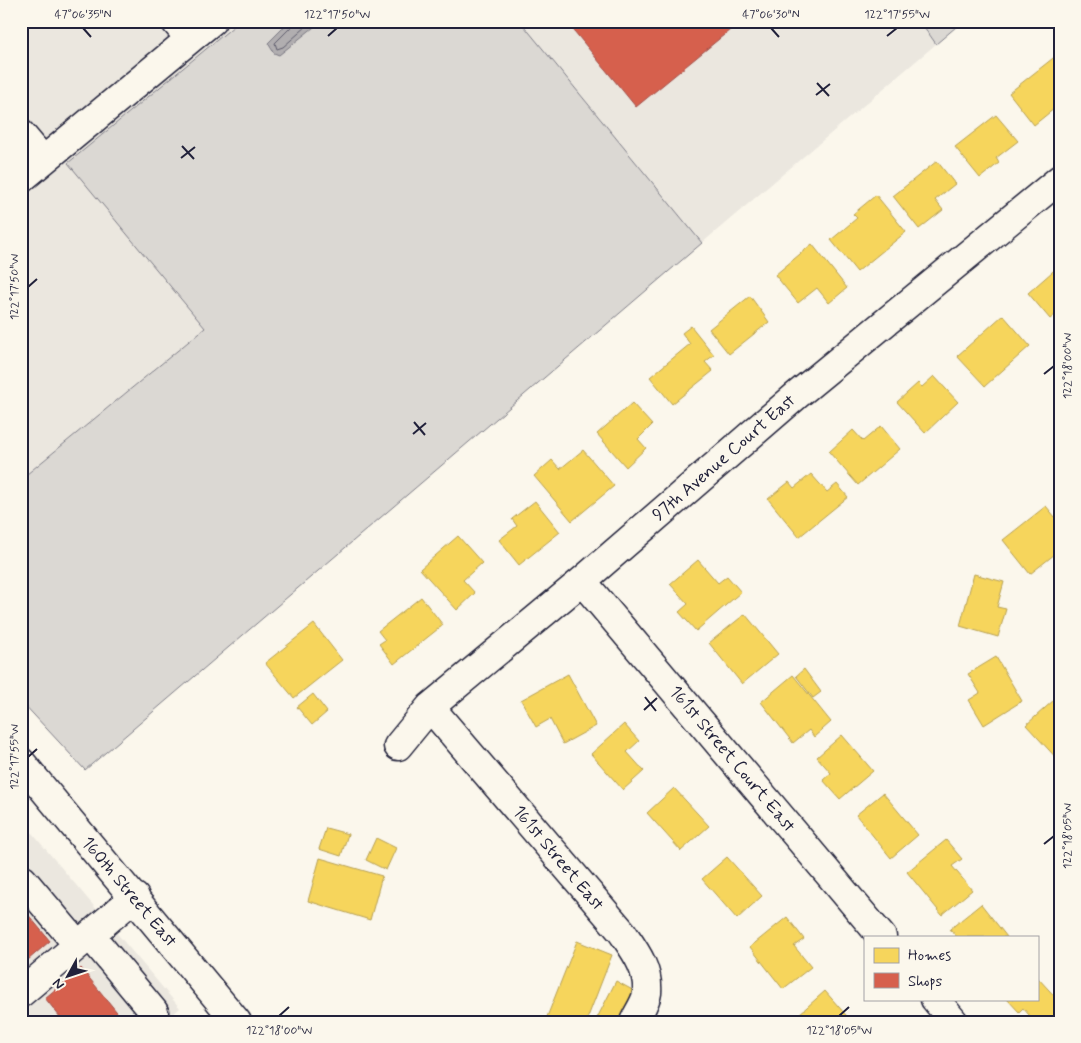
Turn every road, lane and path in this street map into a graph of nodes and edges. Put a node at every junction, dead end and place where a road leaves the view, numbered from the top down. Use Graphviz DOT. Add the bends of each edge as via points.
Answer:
graph roads {
  1 [pos="212,21"];
  2 [pos="183,30"];
  3 [pos="21,134"];
  4 [pos="43,160"];
  5 [pos="21,179"];
  6 [pos="1060,179"];
  7 [pos="582,581"];
  8 [pos="430,707"];
  9 [pos="398,746"];
  10 [pos="21,762"];
  11 [pos="23,880"];
  12 [pos="135,898"];
  13 [pos="881,936"];
  14 [pos="84,940"];
  15 [pos="21,993"];
  16 [pos="936,1000"];
  17 [pos="154,1012"];
  18 [pos="237,1022"];
  19 [pos="634,1022"];
  20 [pos="954,1022"];
  1 -- 2 [label="street"];
  2 -- 4 [label="street"];
  3 -- 4 [label="street"];
  4 -- 5 [label="street"];
  6 -- 7 [label="street, 97th Avenue Court East" via="797,395"];
  7 -- 8 [label="street, 97th Avenue Court East"];
  7 -- 13 [label="street, 161st Street Court East"];
  8 -- 9 [label="street, 97th Avenue Court East"];
  8 -- 19 [label="street, 161st Street East" via="622,932 646,974 647,994"];
  10 -- 12 [label="street, 160th Street East"];
  11 -- 14 [label="street"];
  12 -- 14 [label="street"];
  12 -- 18 [label="street, 160th Street East"];
  14 -- 15 [label="street"];
  14 -- 17 [label="street"];
  16 -- 20 [label="street"];
}
